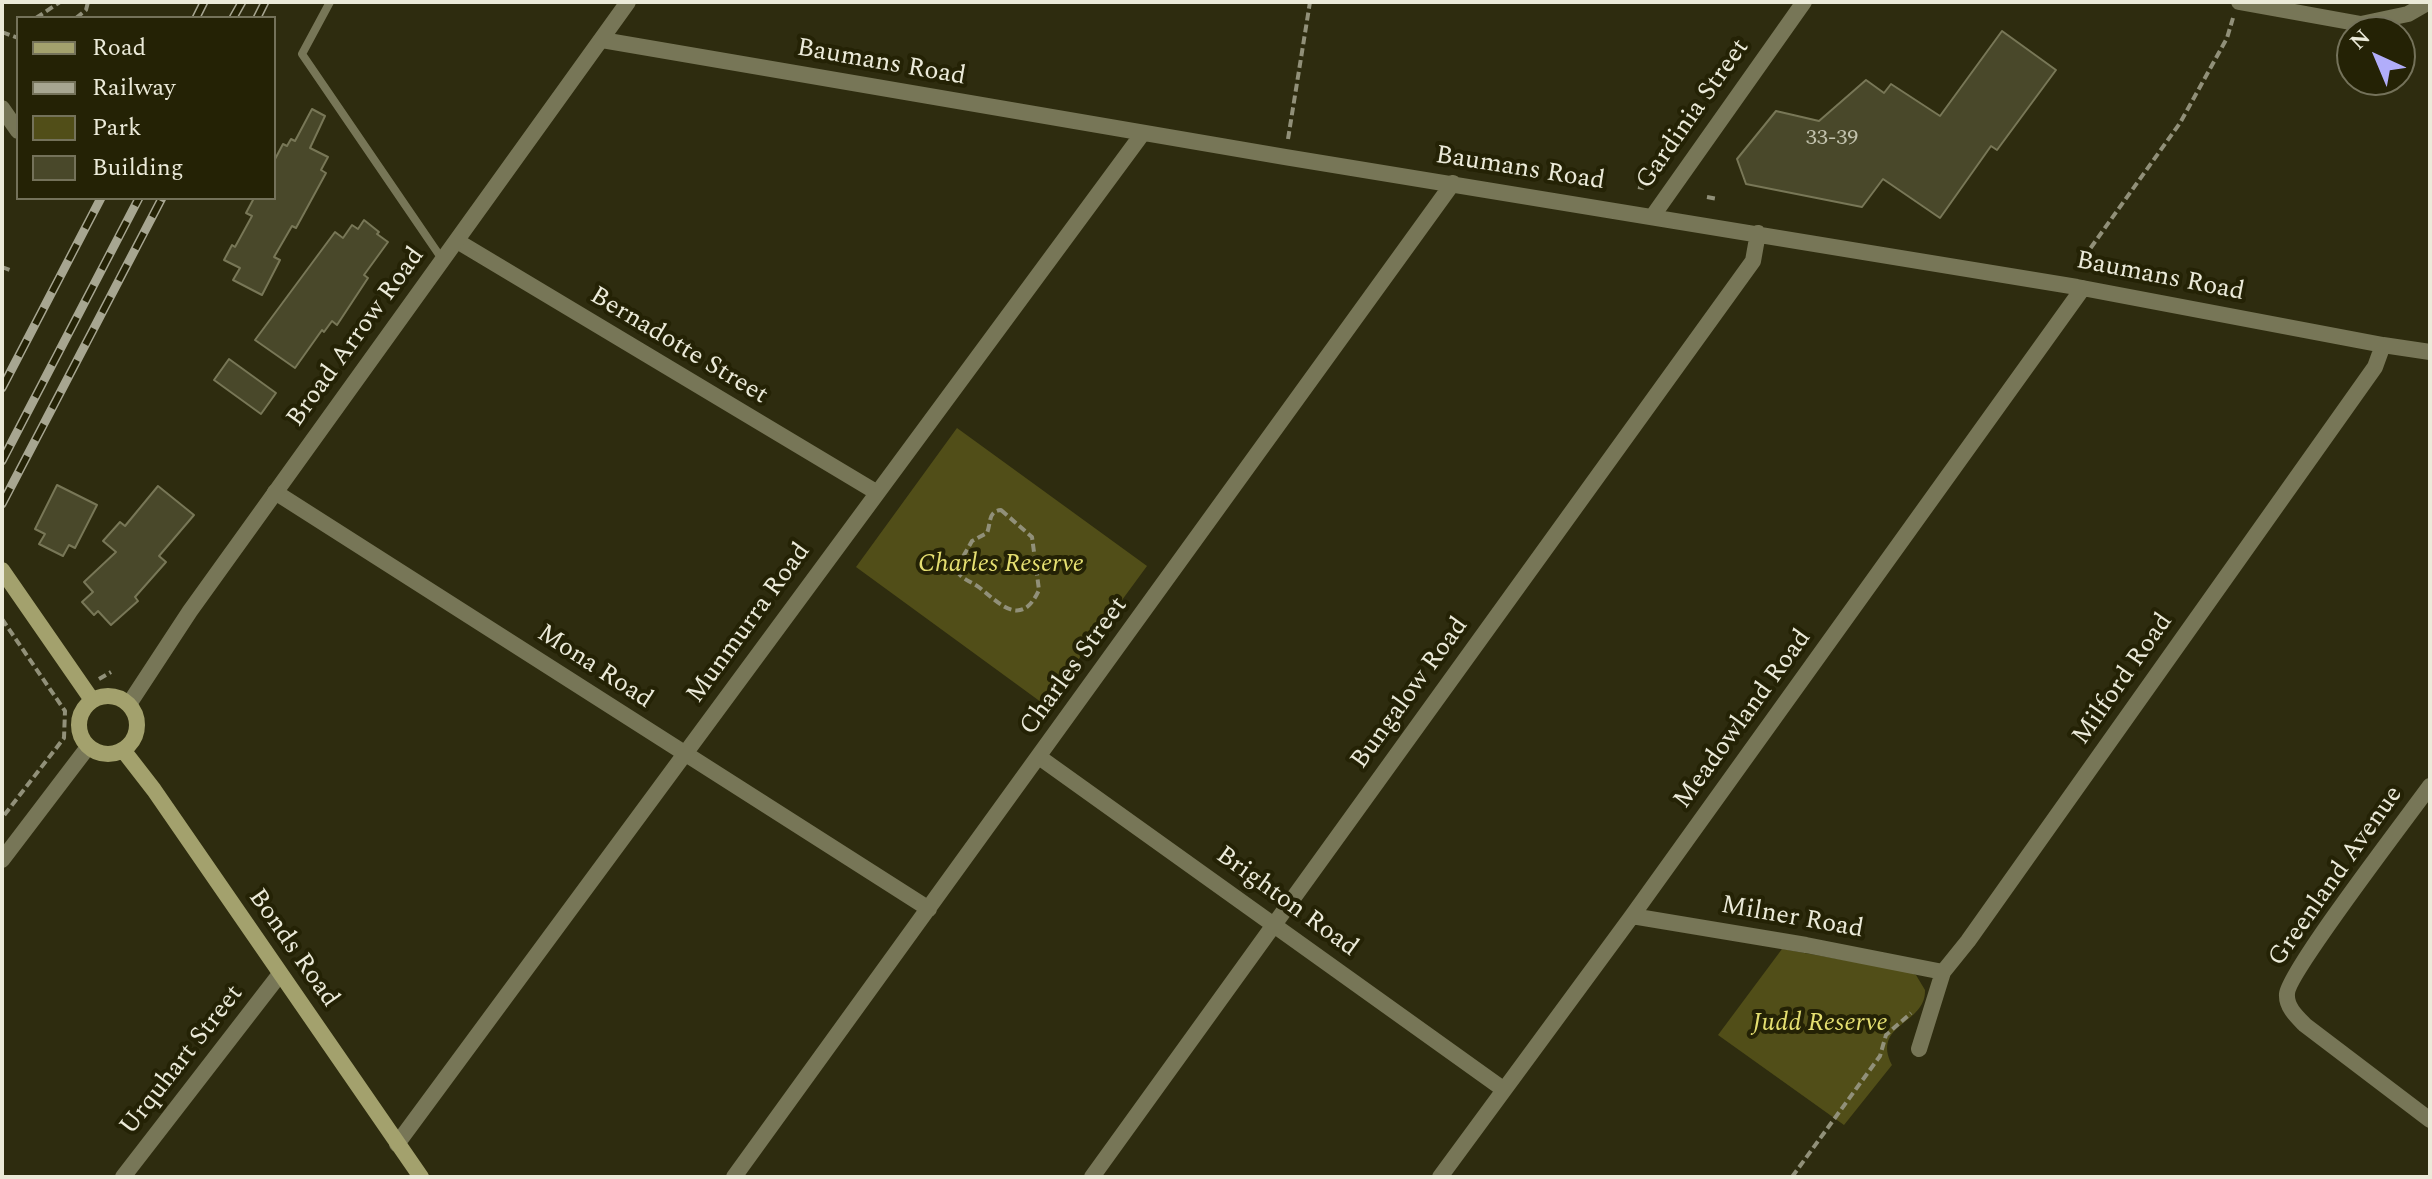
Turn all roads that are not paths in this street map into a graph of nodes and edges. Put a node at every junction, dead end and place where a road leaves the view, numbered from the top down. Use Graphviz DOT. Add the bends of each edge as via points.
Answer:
graph roads {
  1 [pos="330,2"];
  2 [pos="628,2"];
  3 [pos="1804,2"];
  4 [pos="2239,2"];
  5 [pos="2429,2"];
  6 [pos="602,40"];
  7 [pos="2,108"];
  8 [pos="16,128"];
  9 [pos="1143,133"];
  10 [pos="1453,183"];
  11 [pos="1652,217"];
  12 [pos="1758,233"];
  13 [pos="457,241"];
  14 [pos="443,260"];
  15 [pos="2080,288"];
  16 [pos="2383,345"];
  17 [pos="2430,352"];
  18 [pos="275,492"];
  19 [pos="876,492"];
  20 [pos="2,570"];
  21 [pos="92,700"];
  22 [pos="129,704"];
  23 [pos="88,747"];
  24 [pos="123,750"];
  25 [pos="686,754"];
  26 [pos="1039,757"];
  27 [pos="2430,786"];
  28 [pos="2,860"];
  29 [pos="929,909"];
  30 [pos="1632,916"];
  31 [pos="1275,924"];
  32 [pos="1943,972"];
  33 [pos="280,974"];
  34 [pos="1919,1049"];
  35 [pos="1503,1089"];
  36 [pos="2430,1120"];
  37 [pos="397,1144"];
  38 [pos="123,1177"];
  39 [pos="421,1177"];
  40 [pos="734,1177"];
  41 [pos="1092,1177"];
  42 [pos="1440,1177"];
  1 -- 14 [label="lane" via="302,54"];
  2 -- 6 [label="street, Broad Arrow Road"];
  3 -- 11 [label="street, Gardinia Street"];
  4 -- 5 [label="street" via="2361,24 2408,14"];
  6 -- 9 [label="street, Baumans Road"];
  6 -- 13 [label="street, Broad Arrow Road"];
  7 -- 8 [label="street"];
  9 -- 10 [label="street, Baumans Road"];
  9 -- 19 [label="street, Munmurra Road"];
  10 -- 11 [label="street, Baumans Road"];
  10 -- 26 [label="street, Charles Street"];
  11 -- 12 [label="street, Baumans Road"];
  12 -- 15 [label="street, Baumans Road"];
  12 -- 31 [label="street, Bungalow Road" via="1753,261"];
  13 -- 14 [label="street, Broad Arrow Road"];
  13 -- 19 [label="street, Bernadotte Street"];
  14 -- 18 [label="street, Broad Arrow Road"];
  15 -- 16 [label="street, Baumans Road"];
  15 -- 30 [label="street, Meadowland Road"];
  16 -- 17 [label="street, Baumans Road"];
  16 -- 32 [label="street, Milford Road" via="2375,367"];
  18 -- 22 [label="street, Broad Arrow Road"];
  18 -- 25 [label="street, Mona Road"];
  19 -- 25 [label="street, Munmurra Road"];
  20 -- 21 [label="main road"];
  21 -- 22 [label="main road" via="112,695"];
  21 -- 23 [label="main road" via="78,722"];
  22 -- 24 [label="main road" via="137,728"];
  23 -- 24 [label="main road" via="105,754"];
  23 -- 28 [label="street"];
  24 -- 33 [label="main road, Bonds Road"];
  25 -- 29 [label="street, Mona Road"];
  25 -- 37 [label="street, Munmurra Road"];
  26 -- 29 [label="street, Charles Street"];
  26 -- 31 [label="street, Brighton Road"];
  27 -- 36 [label="street, Greenland Avenue" via="2286,992 2305,1025"];
  29 -- 40 [label="street, Charles Street"];
  30 -- 32 [label="street, Milner Road"];
  30 -- 35 [label="street, Meadowland Road"];
  31 -- 35 [label="street, Brighton Road"];
  31 -- 41 [label="street, Bungalow Road"];
  32 -- 34 [label="street, Milford Road"];
  33 -- 37 [label="main road, Bonds Road"];
  33 -- 38 [label="street, Urquhart Street"];
  35 -- 42 [label="street, Meadowland Road"];
  37 -- 39 [label="main road, Bonds Road"];
}
